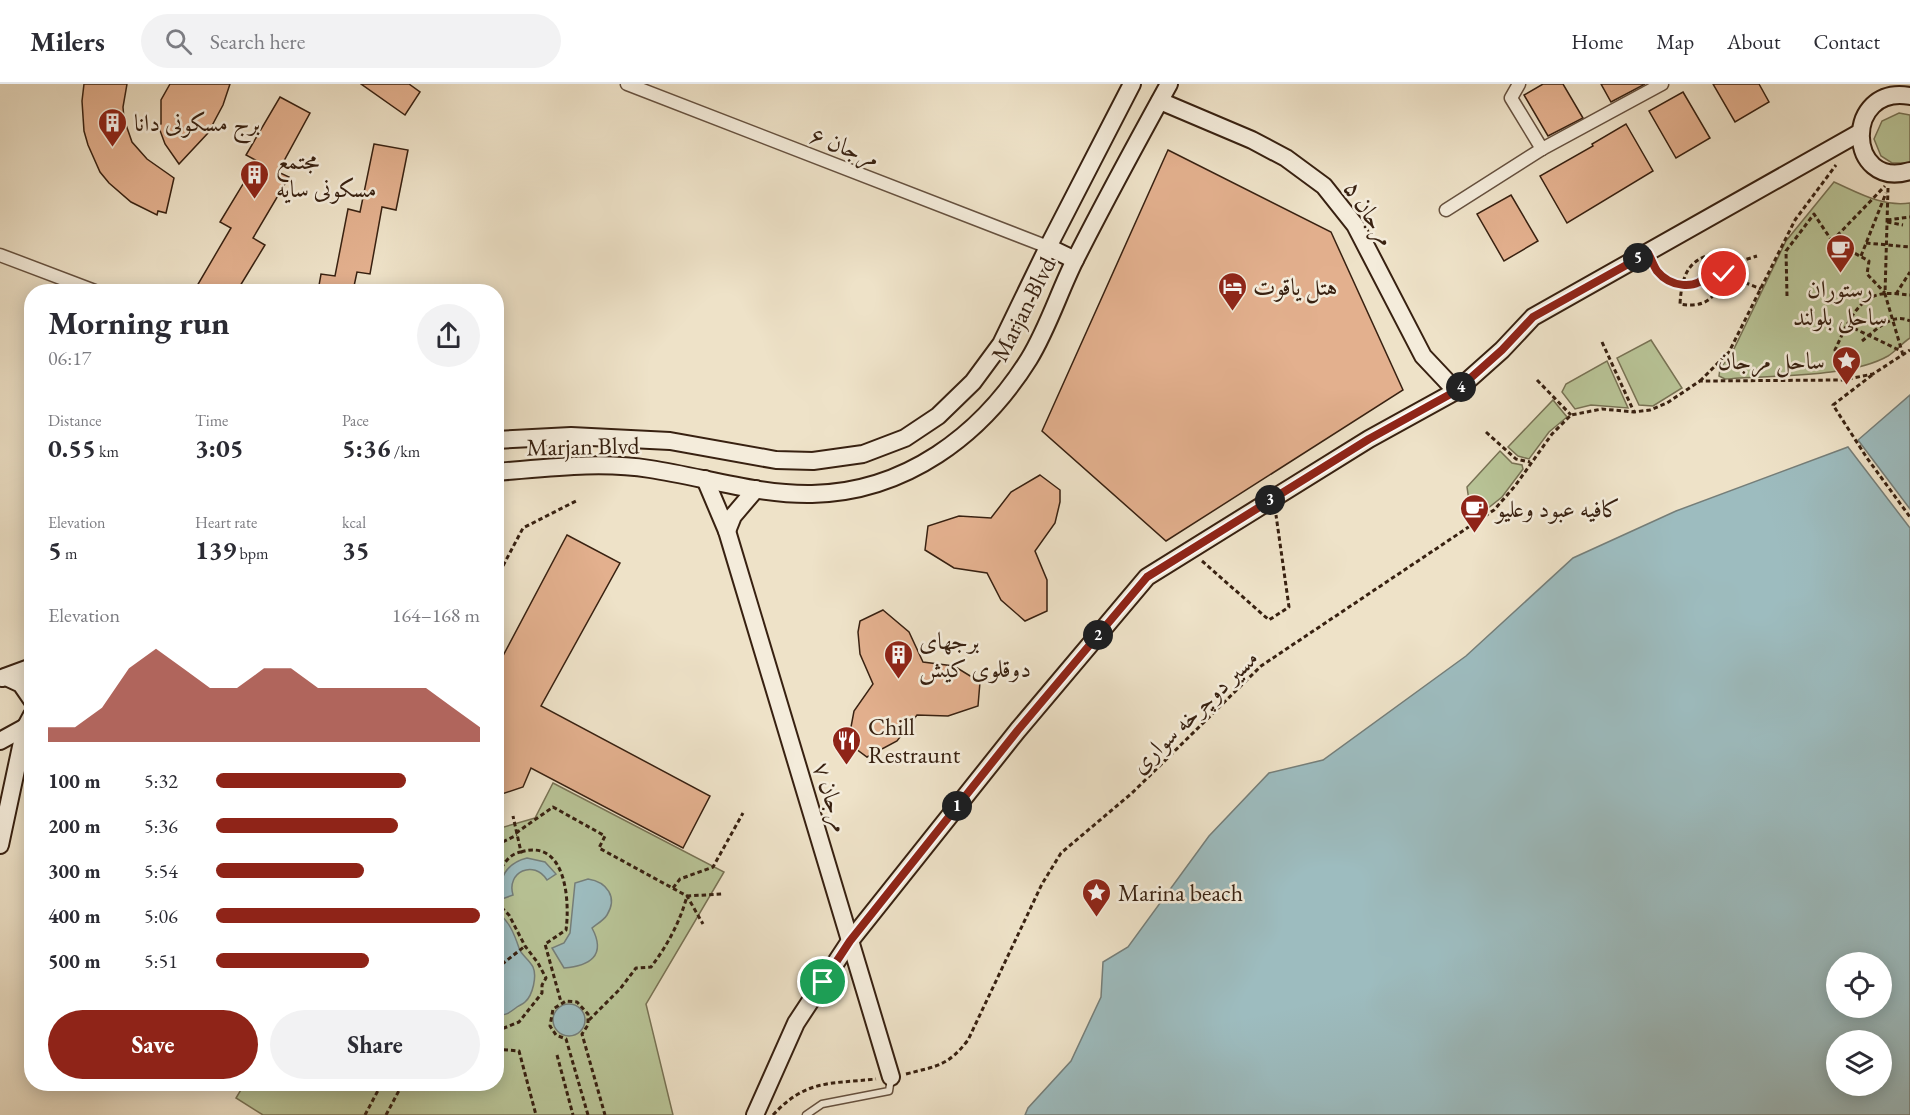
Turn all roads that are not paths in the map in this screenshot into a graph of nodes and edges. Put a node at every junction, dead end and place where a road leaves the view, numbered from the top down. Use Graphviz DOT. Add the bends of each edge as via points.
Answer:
graph roads {
  1 [pos="627,84"];
  2 [pos="1132,84"];
  3 [pos="1169,84"];
  4 [pos="1519,84"];
  5 [pos="1662,84"];
  6 [pos="1888,84"];
  7 [pos="1910,96"];
  8 [pos="1160,101"];
  9 [pos="1870,106"];
  10 [pos="1859,133"];
  11 [pos="1542,149"];
  12 [pos="1910,171"];
  13 [pos="1446,210"];
  14 [pos="1048,247"];
  15 [pos="0,255"];
  16 [pos="1075,260"];
  17 [pos="77,284"];
  18 [pos="1456,391"];
  19 [pos="504,439"];
  20 [pos="504,471"];
  21 [pos="705,479"];
  22 [pos="756,489"];
  23 [pos="727,531"];
  24 [pos="24,670"];
  25 [pos="3,678"];
  26 [pos="24,688"];
  27 [pos="24,725"];
  28 [pos="0,741"];
  29 [pos="24,743"];
  30 [pos="0,845"];
  31 [pos="850,941"];
  32 [pos="891,1077"];
  33 [pos="755,1115"];
  34 [pos="806,1115"];
  1 -- 14 [label="street, مرجان ۶"];
  2 -- 14 [label="street, Marjan Blvd"];
  3 -- 8 [label="street, Marjan Blvd"];
  4 -- 11 [label="street" via="1511,98"];
  5 -- 11 [label="street"];
  6 -- 9 [label="street"];
  7 -- 9 [label="street" via="1887,96"];
  8 -- 16 [label="street, Marjan Blvd"];
  8 -- 18 [label="street, مرجان ۵" via="1287,158 1324,186 1355,225 1422,356"];
  9 -- 10 [label="street"];
  10 -- 12 [label="street" via="1864,152 1877,167 1896,173"];
  10 -- 18 [label="street" via="1533,317"];
  11 -- 13 [label="street"];
  14 -- 16 [label="street"];
  14 -- 19 [label="street, Marjan Blvd" via="1001,344 973,382 938,416 905,438 863,454 813,461 776,460 670,441 571,436"];
  15 -- 17 [label="street"];
  16 -- 22 [label="street, Marjan Blvd" via="1030,357 998,404 956,442 921,466 868,486 812,494"];
  18 -- 31 [label="street" via="1369,439 1147,577 1018,730"];
  20 -- 21 [label="street, Marjan Blvd" via="570,466 648,468"];
  21 -- 22 [label="street, Marjan Blvd"];
  21 -- 23 [label="street, مرجان ۷"];
  22 -- 23 [label="street" via="733,516"];
  23 -- 31 [label="street, مرجان ۷"];
  24 -- 25 [label="street"];
  25 -- 26 [label="street"];
  27 -- 28 [label="street"];
  29 -- 30 [label="street"];
  31 -- 32 [label="street, مرجان ۷"];
  31 -- 33 [label="street" via="796,1023"];
  32 -- 34 [label="lane" via="889,1091 822,1104"];
}
